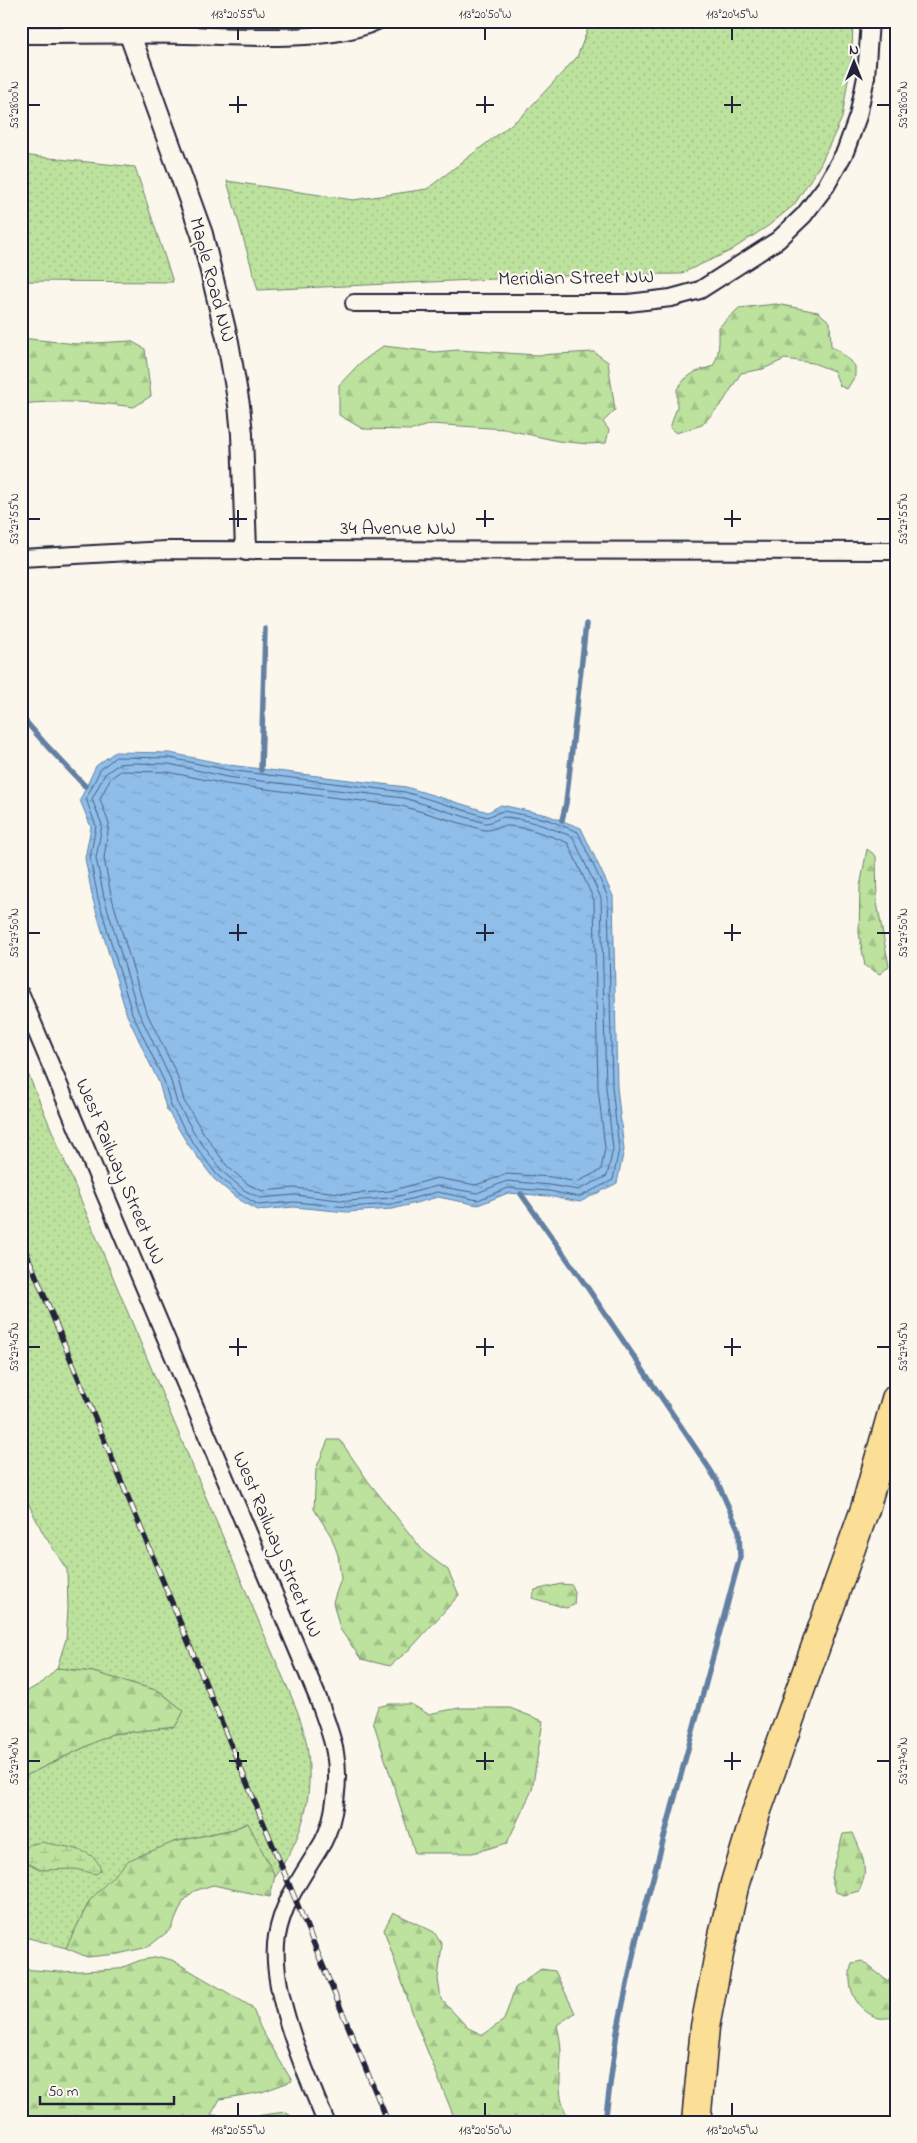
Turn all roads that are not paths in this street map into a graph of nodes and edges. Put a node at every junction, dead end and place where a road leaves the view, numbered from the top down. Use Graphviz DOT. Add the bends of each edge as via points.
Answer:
graph roads {
  1 [pos="377,21"];
  2 [pos="870,21"];
  3 [pos="128,28"];
  4 [pos="21,35"];
  5 [pos="354,303"];
  6 [pos="246,550"];
  7 [pos="896,551"];
  8 [pos="21,558"];
  9 [pos="21,995"];
  10 [pos="896,1399"];
  11 [pos="326,2122"];
  12 [pos="696,2122"];
  1 -- 3 [label="street" via="364,28 275,36"];
  2 -- 5 [label="street, Meridian Street NW" via="866,77 858,116 845,152 826,186 804,215 778,240 700,290 671,298 628,303"];
  3 -- 4 [label="street"];
  3 -- 6 [label="street, Maple Road NW" via="202,234 228,342 242,434"];
  6 -- 7 [label="street, 34 Avenue NW"];
  6 -- 8 [label="street, 34 Avenue NW" via="166,550"];
  9 -- 11 [label="street, West Railway Street NW" via="318,1698 336,1753 333,1812 324,1840 291,1891 276,1937 278,1980 286,2013"];
  10 -- 12 [label="highway" via="865,1509 756,1813 735,1884 705,2028"];
}
